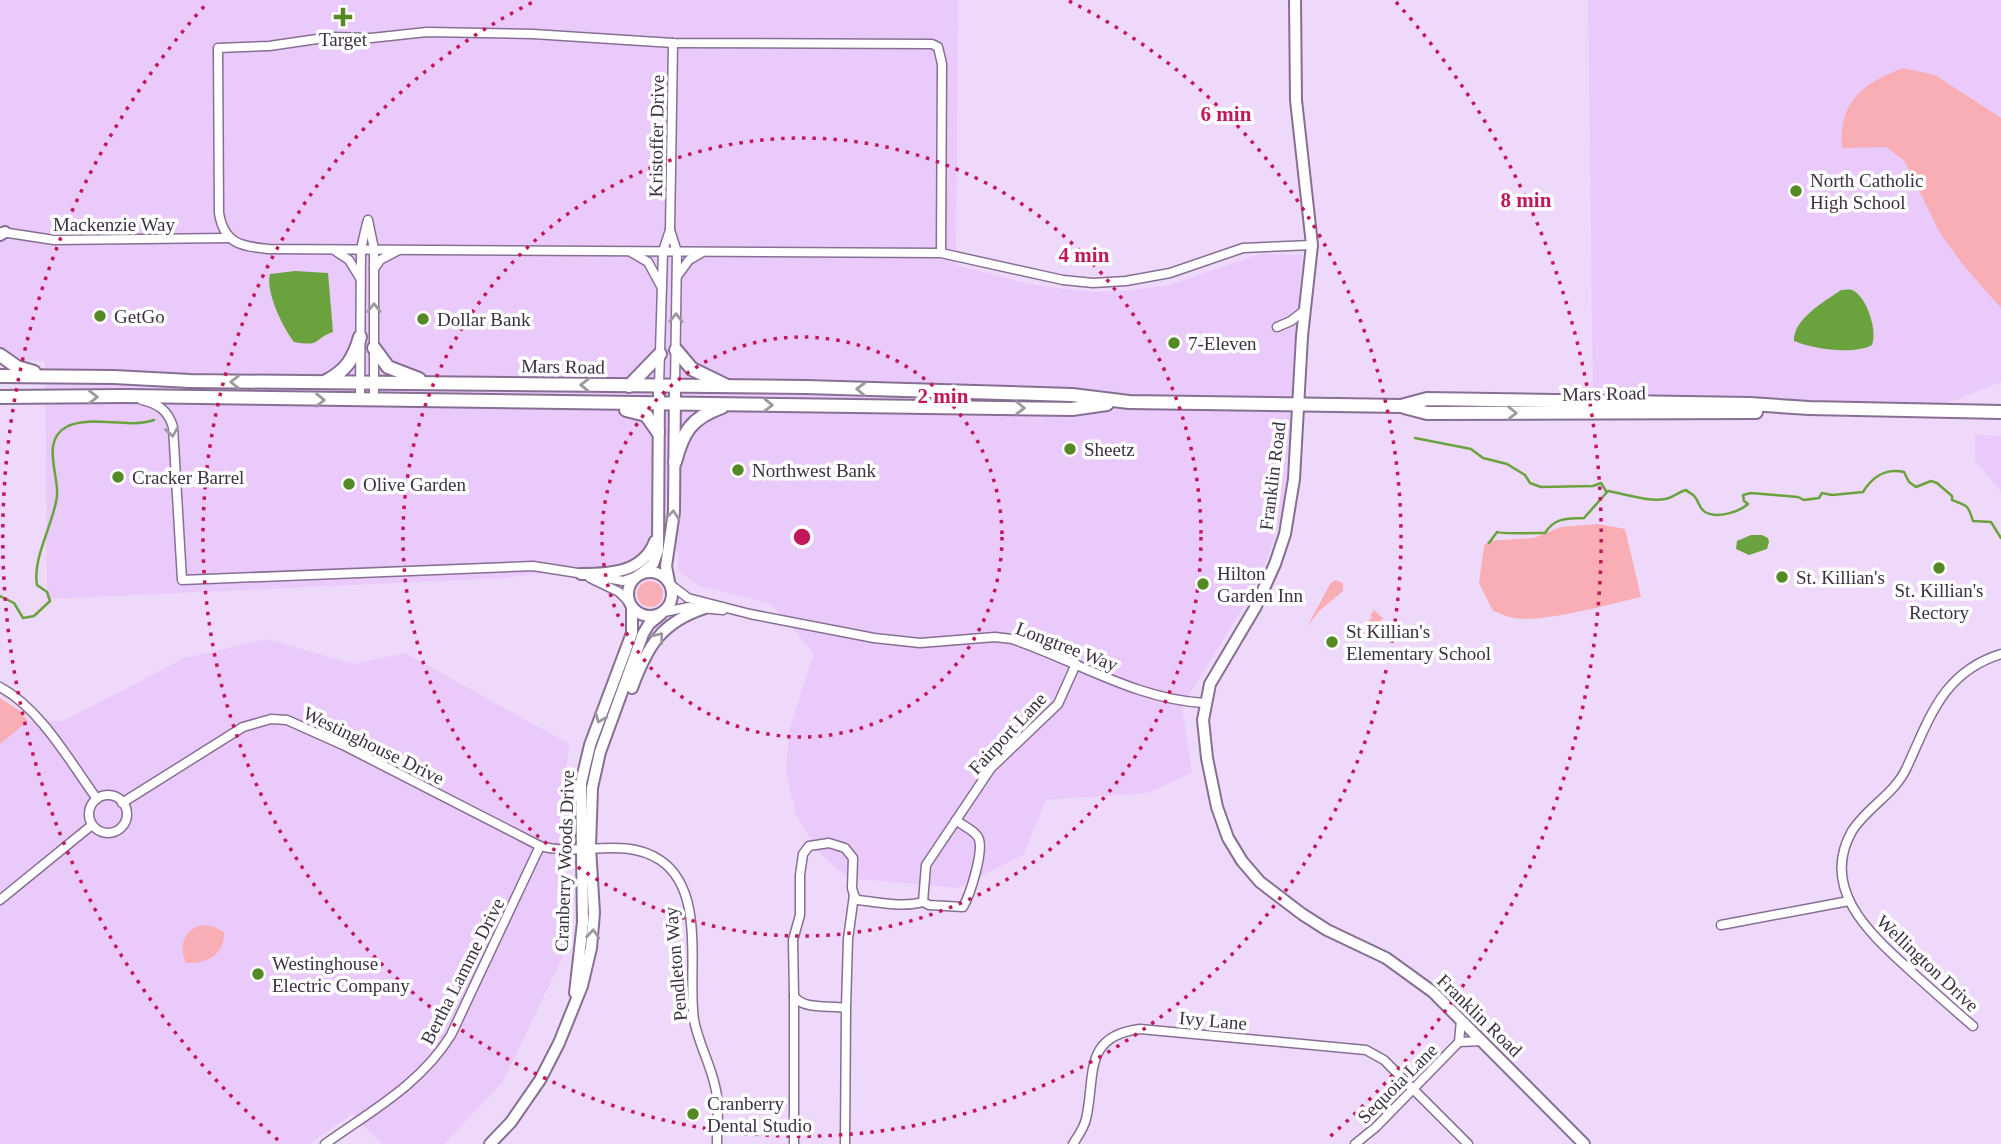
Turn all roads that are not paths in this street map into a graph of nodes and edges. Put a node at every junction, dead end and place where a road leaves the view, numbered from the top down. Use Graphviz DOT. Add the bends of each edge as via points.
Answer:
graph roads {
  1 [pos="1295,0"];
  2 [pos="673,43"];
  3 [pos="670,229"];
  4 [pos="2,233"];
  5 [pos="229,238"];
  6 [pos="1312,245"];
  7 [pos="331,249"];
  8 [pos="361,249"];
  9 [pos="374,249"];
  10 [pos="403,249"];
  11 [pos="628,251"];
  12 [pos="663,251"];
  13 [pos="677,252"];
  14 [pos="705,252"];
  15 [pos="941,253"];
  16 [pos="374,269"];
  17 [pos="677,278"];
  18 [pos="361,281"];
  19 [pos="662,289"];
  20 [pos="1305,310"];
  21 [pos="1303,331"];
  22 [pos="360,337"];
  23 [pos="374,348"];
  24 [pos="676,350"];
  25 [pos="660,354"];
  26 [pos="0,355"];
  27 [pos="0,376"];
  28 [pos="48,376"];
  29 [pos="324,382"];
  30 [pos="367,382"];
  31 [pos="429,382"];
  32 [pos="629,386"];
  33 [pos="659,386"];
  34 [pos="675,386"];
  35 [pos="728,387"];
  36 [pos="125,396"];
  37 [pos="0,397"];
  38 [pos="24,398"];
  39 [pos="360,400"];
  40 [pos="374,400"];
  41 [pos="518,401"];
  42 [pos="1125,402"];
  43 [pos="659,404"];
  44 [pos="675,405"];
  45 [pos="727,405"];
  46 [pos="1297,405"];
  47 [pos="0,409"];
  48 [pos="2001,412"];
  49 [pos="658,432"];
  50 [pos="675,462"];
  51 [pos="657,532"];
  52 [pos="581,574"];
  53 [pos="639,575"];
  54 [pos="670,584"];
  55 [pos="631,605"];
  56 [pos="705,608"];
  57 [pos="662,613"];
  58 [pos="750,614"];
  59 [pos="2001,654"];
  60 [pos="1076,664"];
  61 [pos="621,681"];
  62 [pos="0,687"];
  63 [pos="1204,704"];
  64 [pos="597,764"];
  65 [pos="97,799"];
  66 [pos="122,803"];
  67 [pos="956,820"];
  68 [pos="92,825"];
  69 [pos="540,846"];
  70 [pos="586,848"];
  71 [pos="854,895"];
  72 [pos="0,900"];
  73 [pos="1849,901"];
  74 [pos="923,902"];
  75 [pos="1721,925"];
  76 [pos="793,996"];
  77 [pos="846,1008"];
  78 [pos="1461,1020"];
  79 [pos="1973,1026"];
  80 [pos="1482,1041"];
  81 [pos="1459,1042"];
  82 [pos="1415,1089"];
  83 [pos="325,1144"];
  84 [pos="490,1144"];
  85 [pos="717,1144"];
  86 [pos="794,1144"];
  87 [pos="845,1144"];
  88 [pos="1073,1144"];
  89 [pos="1355,1144"];
  90 [pos="1468,1144"];
  91 [pos="1584,1144"];
  1 -- 6 [label="street, Franklin Road" via="1296,100"];
  2 -- 3 [label="street, Kristoffer Drive"];
  2 -- 5 [label="street" via="427,32 218,48 219,213"];
  2 -- 15 [label="street" via="915,43 939,47"];
  3 -- 12 [label="street, Kristoffer Drive"];
  3 -- 13 [label="street, Kristoffer Drive"];
  4 -- 5 [label="street, Mackenzie Way" via="70,241"];
  5 -- 7 [label="street, Mackenzie Way" via="240,245 268,249"];
  6 -- 15 [label="street, Mackenzie Way" via="1243,248 1170,274 1093,283"];
  6 -- 20 [label="street, Franklin Road"];
  7 -- 8 [label="street, Mackenzie Way"];
  7 -- 18 [label="street" via="349,260"];
  8 -- 9 [label="street, Mackenzie Way"];
  8 -- 9 [label="street" via="368,220"];
  8 -- 18 [label="street"];
  9 -- 10 [label="street, Mackenzie Way"];
  9 -- 16 [label="street"];
  10 -- 11 [label="street, Mackenzie Way"];
  10 -- 16 [label="street" via="385,257"];
  11 -- 12 [label="street, Mackenzie Way"];
  11 -- 19 [label="street" via="648,262"];
  12 -- 13 [label="street, Mackenzie Way"];
  12 -- 19 [label="street, Kristoffer Drive"];
  13 -- 14 [label="street, Mackenzie Way"];
  13 -- 17 [label="street, Kristoffer Drive"];
  14 -- 15 [label="street, Mackenzie Way"];
  14 -- 17 [label="street" via="690,260"];
  23 -- 16 [label="street, one-way"];
  24 -- 17 [label="street, Kristoffer Drive, one-way"];
  18 -- 22 [label="street"];
  19 -- 25 [label="street, Kristoffer Drive"];
  20 -- 21 [label="street, Franklin Road"];
  20 -- 21 [label="street" via="1277,327"];
  21 -- 46 [label="street, Franklin Road"];
  22 -- 29 [label="main road" via="347,367"];
  22 -- 30 [label="street"];
  23 -- 30 [label="street"];
  23 -- 31 [label="main road" via="389,368"];
  24 -- 34 [label="street, Kristoffer Drive"];
  24 -- 35 [label="main road" via="692,369"];
  25 -- 32 [label="main road"];
  25 -- 33 [label="street, Kristoffer Drive"];
  26 -- 28 [label="main road" via="18,367"];
  27 -- 28 [label="main road, Mars Road"];
  29 -- 28 [label="main road, Mars Road, one-way"];
  29 -- 30 [label="main road, Mars Road"];
  30 -- 31 [label="main road, Mars Road"];
  30 -- 39 [label="street"];
  30 -- 40 [label="street"];
  32 -- 31 [label="main road, Mars Road, one-way"];
  32 -- 33 [label="main road, Mars Road"];
  33 -- 34 [label="main road, Mars Road"];
  33 -- 43 [label="street"];
  34 -- 35 [label="main road, Mars Road"];
  34 -- 44 [label="street"];
  42 -- 35 [label="main road, Mars Road, one-way" via="1072,395"];
  38 -- 36 [label="main road, Mars Road, one-way"];
  36 -- 39 [label="main road, Mars Road, one-way"];
  36 -- 52 [label="street, one-way" via="158,406 169,417 174,433 182,580 534,566"];
  37 -- 38 [label="main road, Mars Road"];
  38 -- 47 [label="main road"];
  39 -- 40 [label="main road, Mars Road"];
  40 -- 41 [label="main road, Mars Road"];
  41 -- 43 [label="main road, Mars Road"];
  41 -- 49 [label="main road" via="634,410 651,419"];
  45 -- 42 [label="main road, Mars Road, one-way" via="1072,409"];
  42 -- 46 [label="main road, Mars Road"];
  43 -- 44 [label="main road, Mars Road"];
  43 -- 49 [label="street"];
  44 -- 45 [label="main road, Mars Road"];
  44 -- 50 [label="street"];
  45 -- 50 [label="main road" via="692,424"];
  46 -- 48 [label="main road, Mars Road" via="1401,406 1427,399"];
  46 -- 63 [label="street, Franklin Road" via="1294,476 1285,534 1266,585 1210,684"];
  49 -- 51 [label="street"];
  54 -- 50 [label="street, one-way" via="666,566"];
  51 -- 52 [label="street" via="650,552 638,565"];
  51 -- 53 [label="street" via="657,555"];
  52 -- 53 [label="street" via="617,580"];
  52 -- 55 [label="street" via="619,592"];
  53 -- 54 [label="street" via="654,572"];
  53 -- 55 [label="street" via="629,587"];
  54 -- 57 [label="street" via="671,601"];
  54 -- 58 [label="street" via="688,598"];
  55 -- 57 [label="street" via="644,615"];
  55 -- 61 [label="street, Cranberry Woods Drive" via="632,633"];
  56 -- 57 [label="street" via="681,607"];
  56 -- 58 [label="street"];
  64 -- 56 [label="street, one-way" via="613,737 643,659 658,636 678,619"];
  57 -- 61 [label="street, Cranberry Woods Drive" via="645,629"];
  58 -- 60 [label="street, Longtree Way" via="920,643 1005,638"];
  59 -- 73 [label="street, Wellington Drive" via="1973,666 1949,685 1897,784 1853,831 1843,864"];
  60 -- 63 [label="street, Longtree Way" via="1151,696"];
  60 -- 67 [label="street, Fairport Lane" via="1058,704 991,768"];
  61 -- 64 [label="street, Cranberry Woods Drive"];
  61 -- 70 [label="street, Cranberry Woods Drive, one-way" via="594,733 584,765 580,802"];
  62 -- 65 [label="street" via="33,713"];
  63 -- 78 [label="street, Franklin Road" via="1203,726 1217,807 1242,861 1280,899 1410,973"];
  64 -- 70 [label="street, Cranberry Woods Drive"];
  65 -- 66 [label="street" via="109,796"];
  65 -- 68 [label="street" via="89,810"];
  66 -- 68 [label="street" via="127,813 119,830 100,832"];
  66 -- 69 [label="street, Westinghouse Drive" via="243,727 271,719 287,720"];
  67 -- 74 [label="street, Fairport Lane" via="926,865"];
  67 -- 74 [label="street" via="976,833 981,844 970,896 963,907"];
  68 -- 72 [label="street"];
  69 -- 70 [label="street, Westinghouse Drive"];
  69 -- 83 [label="street, Bertha Lamme Drive" via="439,1055 410,1083"];
  70 -- 84 [label="street, Cranberry Woods Drive" via="593,933 586,972 540,1080"];
  70 -- 85 [label="street, Pendleton Way" via="637,850 659,859 676,874 685,893 694,958 695,1027 716,1089"];
  71 -- 74 [label="street" via="857,900 884,903"];
  71 -- 76 [label="street" via="853,858 845,848 829,843 809,846 803,854 800,915 793,940"];
  71 -- 77 [label="street"];
  73 -- 75 [label="street"];
  73 -- 79 [label="street, Wellington Drive" via="1867,931"];
  76 -- 77 [label="street" via="806,1005"];
  76 -- 86 [label="street"];
  77 -- 87 [label="street"];
  78 -- 80 [label="street, Franklin Road"];
  78 -- 81 [label="street, Sequoia Lane"];
  80 -- 81 [label="street, Sequoia Lane"];
  80 -- 91 [label="street, Franklin Road"];
  81 -- 82 [label="street, Sequoia Lane"];
  82 -- 88 [label="street, Ivy Lane" via="1366,1049 1131,1030 1105,1041 1096,1054 1086,1120"];
  82 -- 89 [label="street, Sequoia Lane"];
  82 -- 90 [label="street, Ivy Lane"];
}
